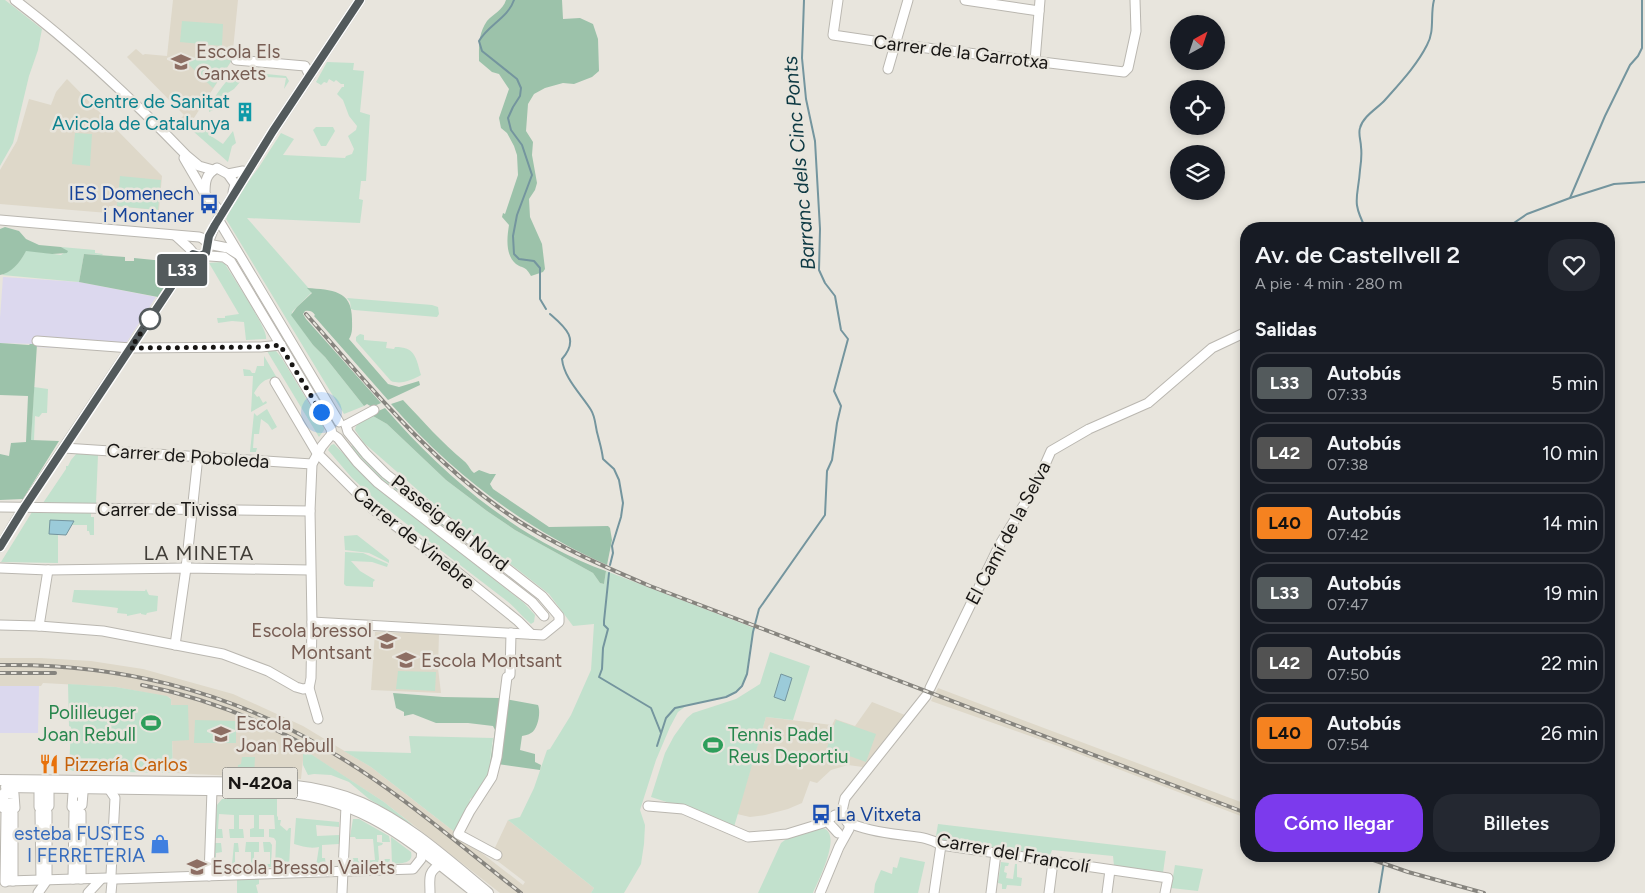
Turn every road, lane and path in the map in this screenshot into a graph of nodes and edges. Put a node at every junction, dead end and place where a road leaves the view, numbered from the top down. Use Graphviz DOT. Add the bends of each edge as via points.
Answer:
graph roads {
  1 [pos="15,0"];
  2 [pos="360,0"];
  3 [pos="838,0"];
  4 [pos="908,0"];
  5 [pos="965,0"];
  6 [pos="1040,0"];
  7 [pos="1135,0"];
  8 [pos="1039,11"];
  9 [pos="894,44"];
  10 [pos="236,60"];
  11 [pos="1035,61"];
  12 [pos="888,69"];
  13 [pos="310,76"];
  14 [pos="273,131"];
  15 [pos="170,140"];
  16 [pos="213,170"];
  17 [pos="243,172"];
  18 [pos="228,174"];
  19 [pos="235,184"];
  20 [pos="205,194"];
  21 [pos="220,215"];
  22 [pos="0,220"];
  23 [pos="176,236"];
  24 [pos="204,241"];
  25 [pos="191,251"];
  26 [pos="204,255"];
  27 [pos="241,257"];
  28 [pos="1240,335"];
  29 [pos="37,341"];
  30 [pos="280,345"];
  31 [pos="131,348"];
  32 [pos="275,382"];
  33 [pos="374,410"];
  34 [pos="344,426"];
  35 [pos="334,434"];
  36 [pos="64,448"];
  37 [pos="317,453"];
  38 [pos="198,456"];
  39 [pos="312,464"];
  40 [pos="0,507"];
  41 [pos="24,508"];
  42 [pos="192,509"];
  43 [pos="310,511"];
  44 [pos="0,547"];
  45 [pos="0,568"];
  46 [pos="186,568"];
  47 [pos="48,570"];
  48 [pos="310,570"];
  49 [pos="555,612"];
  50 [pos="544,616"];
  51 [pos="312,622"];
  52 [pos="0,625"];
  53 [pos="39,626"];
  54 [pos="553,627"];
  55 [pos="511,633"];
  56 [pos="531,634"];
  57 [pos="175,645"];
  58 [pos="309,688"];
  59 [pos="318,720"];
  60 [pos="0,780"];
  61 [pos="2,790"];
  62 [pos="212,790"];
  63 [pos="112,793"];
  64 [pos="346,806"];
  65 [pos="648,806"];
  66 [pos="835,822"];
  67 [pos="940,845"];
  68 [pos="422,850"];
  69 [pos="996,853"];
  70 [pos="497,856"];
  71 [pos="1053,862"];
  72 [pos="440,865"];
  73 [pos="1110,870"];
  74 [pos="343,872"];
  75 [pos="209,876"];
  76 [pos="77,879"];
  77 [pos="110,879"];
  78 [pos="44,880"];
  79 [pos="6,882"];
  80 [pos="38,893"];
  81 [pos="88,893"];
  82 [pos="111,893"];
  83 [pos="342,893"];
  84 [pos="430,893"];
  85 [pos="476,893"];
  86 [pos="488,893"];
  87 [pos="820,893"];
  88 [pos="934,893"];
  89 [pos="991,893"];
  90 [pos="1049,893"];
  91 [pos="1107,893"];
  92 [pos="1166,893"];
  1 -- 15 [label="street" via="94,65"];
  2 -- 13 [label="street"];
  3 -- 9 [label="street, Carrer de la Garrotxa" via="833,35"];
  4 -- 9 [label="street"];
  5 -- 8 [label="street"];
  6 -- 8 [label="street"];
  7 -- 11 [label="street, Carrer de la Garrotxa" via="1136,31 1128,68 1124,72"];
  8 -- 11 [label="street"];
  9 -- 11 [label="street, Carrer de la Garrotxa"];
  9 -- 12 [label="street"];
  10 -- 13 [label="street" via="305,66"];
  13 -- 14 [label="street"];
  14 -- 17 [label="street"];
  14 -- 21 [label="street"];
  15 -- 16 [label="street" via="199,166"];
  15 -- 20 [label="street"];
  16 -- 18 [label="street" via="217,168"];
  16 -- 20 [label="street" via="206,179"];
  17 -- 18 [label="street"];
  17 -- 19 [label="street"];
  18 -- 19 [label="street"];
  19 -- 21 [label="street"];
  20 -- 21 [label="street, Passeig del Nord"];
  21 -- 24 [label="street"];
  21 -- 27 [label="street, Passeig del Nord"];
  22 -- 23 [label="street"];
  23 -- 24 [label="street"];
  23 -- 25 [label="street"];
  24 -- 25 [label="street" via="191,242"];
  24 -- 26 [label="street" via="208,250"];
  24 -- 27 [label="street" via="228,248"];
  25 -- 26 [label="street" via="198,256"];
  25 -- 31 [label="street"];
  26 -- 30 [label="street, Passeig del Nord" via="224,257 231,262"];
  27 -- 34 [label="street, Passeig del Nord"];
  28 -- 66 [label="street, El Camí de la Selva" via="1212,348 1148,404 1089,429 1051,451 1036,485 1000,544 928,692 845,798"];
  29 -- 31 [label="street"];
  30 -- 31 [label="street"];
  30 -- 35 [label="street, Passeig del Nord"];
  31 -- 36 [label="street"];
  32 -- 37 [label="street, Carrer de Vinebre"];
  33 -- 34 [label="street"];
  34 -- 35 [label="street" via="333,424"];
  34 -- 35 [label="street" via="344,437"];
  34 -- 49 [label="street, Passeig del Nord" via="386,474 542,596"];
  35 -- 37 [label="street"];
  35 -- 50 [label="street, Passeig del Nord" via="378,483 532,602"];
  36 -- 38 [label="street, Carrer de Poboleda"];
  36 -- 41 [label="street"];
  37 -- 39 [label="street"];
  37 -- 56 [label="street, Carrer de Vinebre" via="372,509 456,571"];
  38 -- 39 [label="street, Carrer de Poboleda"];
  38 -- 42 [label="street"];
  39 -- 43 [label="street"];
  40 -- 41 [label="street, Carrer de Tivissa"];
  41 -- 42 [label="street, Carrer de Tivissa"];
  41 -- 44 [label="street"];
  42 -- 43 [label="street, Carrer de Tivissa"];
  42 -- 46 [label="street"];
  43 -- 48 [label="street"];
  45 -- 47 [label="street"];
  46 -- 47 [label="street"];
  46 -- 48 [label="street"];
  46 -- 57 [label="street"];
  47 -- 53 [label="street"];
  48 -- 51 [label="street"];
  49 -- 50 [label="street"];
  49 -- 54 [label="street" via="559,622"];
  50 -- 54 [label="street" via="546,625"];
  51 -- 55 [label="street"];
  51 -- 58 [label="street"];
  52 -- 53 [label="street"];
  53 -- 57 [label="street" via="103,631"];
  54 -- 56 [label="street" via="543,635"];
  55 -- 56 [label="street"];
  55 -- 70 [label="street" via="510,675 492,777 458,834"];
  57 -- 58 [label="street" via="223,654 268,671 296,687"];
  58 -- 59 [label="street"];
  60 -- 86 [label="main road, N-420a" via="272,783 321,790 361,803 394,821"];
  61 -- 63 [label="main road, N-420a"];
  62 -- 63 [label="main road, N-420a" via="123,789"];
  62 -- 64 [label="main road, N-420a" via="290,792"];
  62 -- 75 [label="street"];
  63 -- 77 [label="street"];
  64 -- 68 [label="main road, N-420a" via="386,825"];
  64 -- 74 [label="street"];
  65 -- 66 [label="street" via="683,809 748,837 787,834"];
  66 -- 67 [label="street, Carrer del Francolí" via="932,839"];
  66 -- 87 [label="street" via="839,847"];
  67 -- 69 [label="street, Carrer del Francolí"];
  67 -- 88 [label="street"];
  68 -- 72 [label="main road, N-420a"];
  68 -- 74 [label="street" via="421,859 413,869"];
  69 -- 71 [label="street, Carrer del Francolí"];
  69 -- 89 [label="street"];
  71 -- 73 [label="street, Carrer del Francolí"];
  71 -- 90 [label="street"];
  72 -- 84 [label="street" via="430,875"];
  72 -- 85 [label="main road, N-420a"];
  73 -- 91 [label="street"];
  73 -- 92 [label="street, Carrer del Francolí" via="1168,878"];
  74 -- 75 [label="street"];
  74 -- 83 [label="street"];
  75 -- 77 [label="street"];
  76 -- 76 [label="street" via="81,813 75,811 74,812"];
  76 -- 77 [label="street"];
  76 -- 78 [label="street"];
  77 -- 81 [label="street"];
  77 -- 82 [label="street"];
  78 -- 78 [label="street" via="47,812 44,810 40,812"];
  78 -- 79 [label="street"];
  78 -- 80 [label="street"];
  79 -- 79 [label="street" via="13,813 10,811 6,813"];
}
